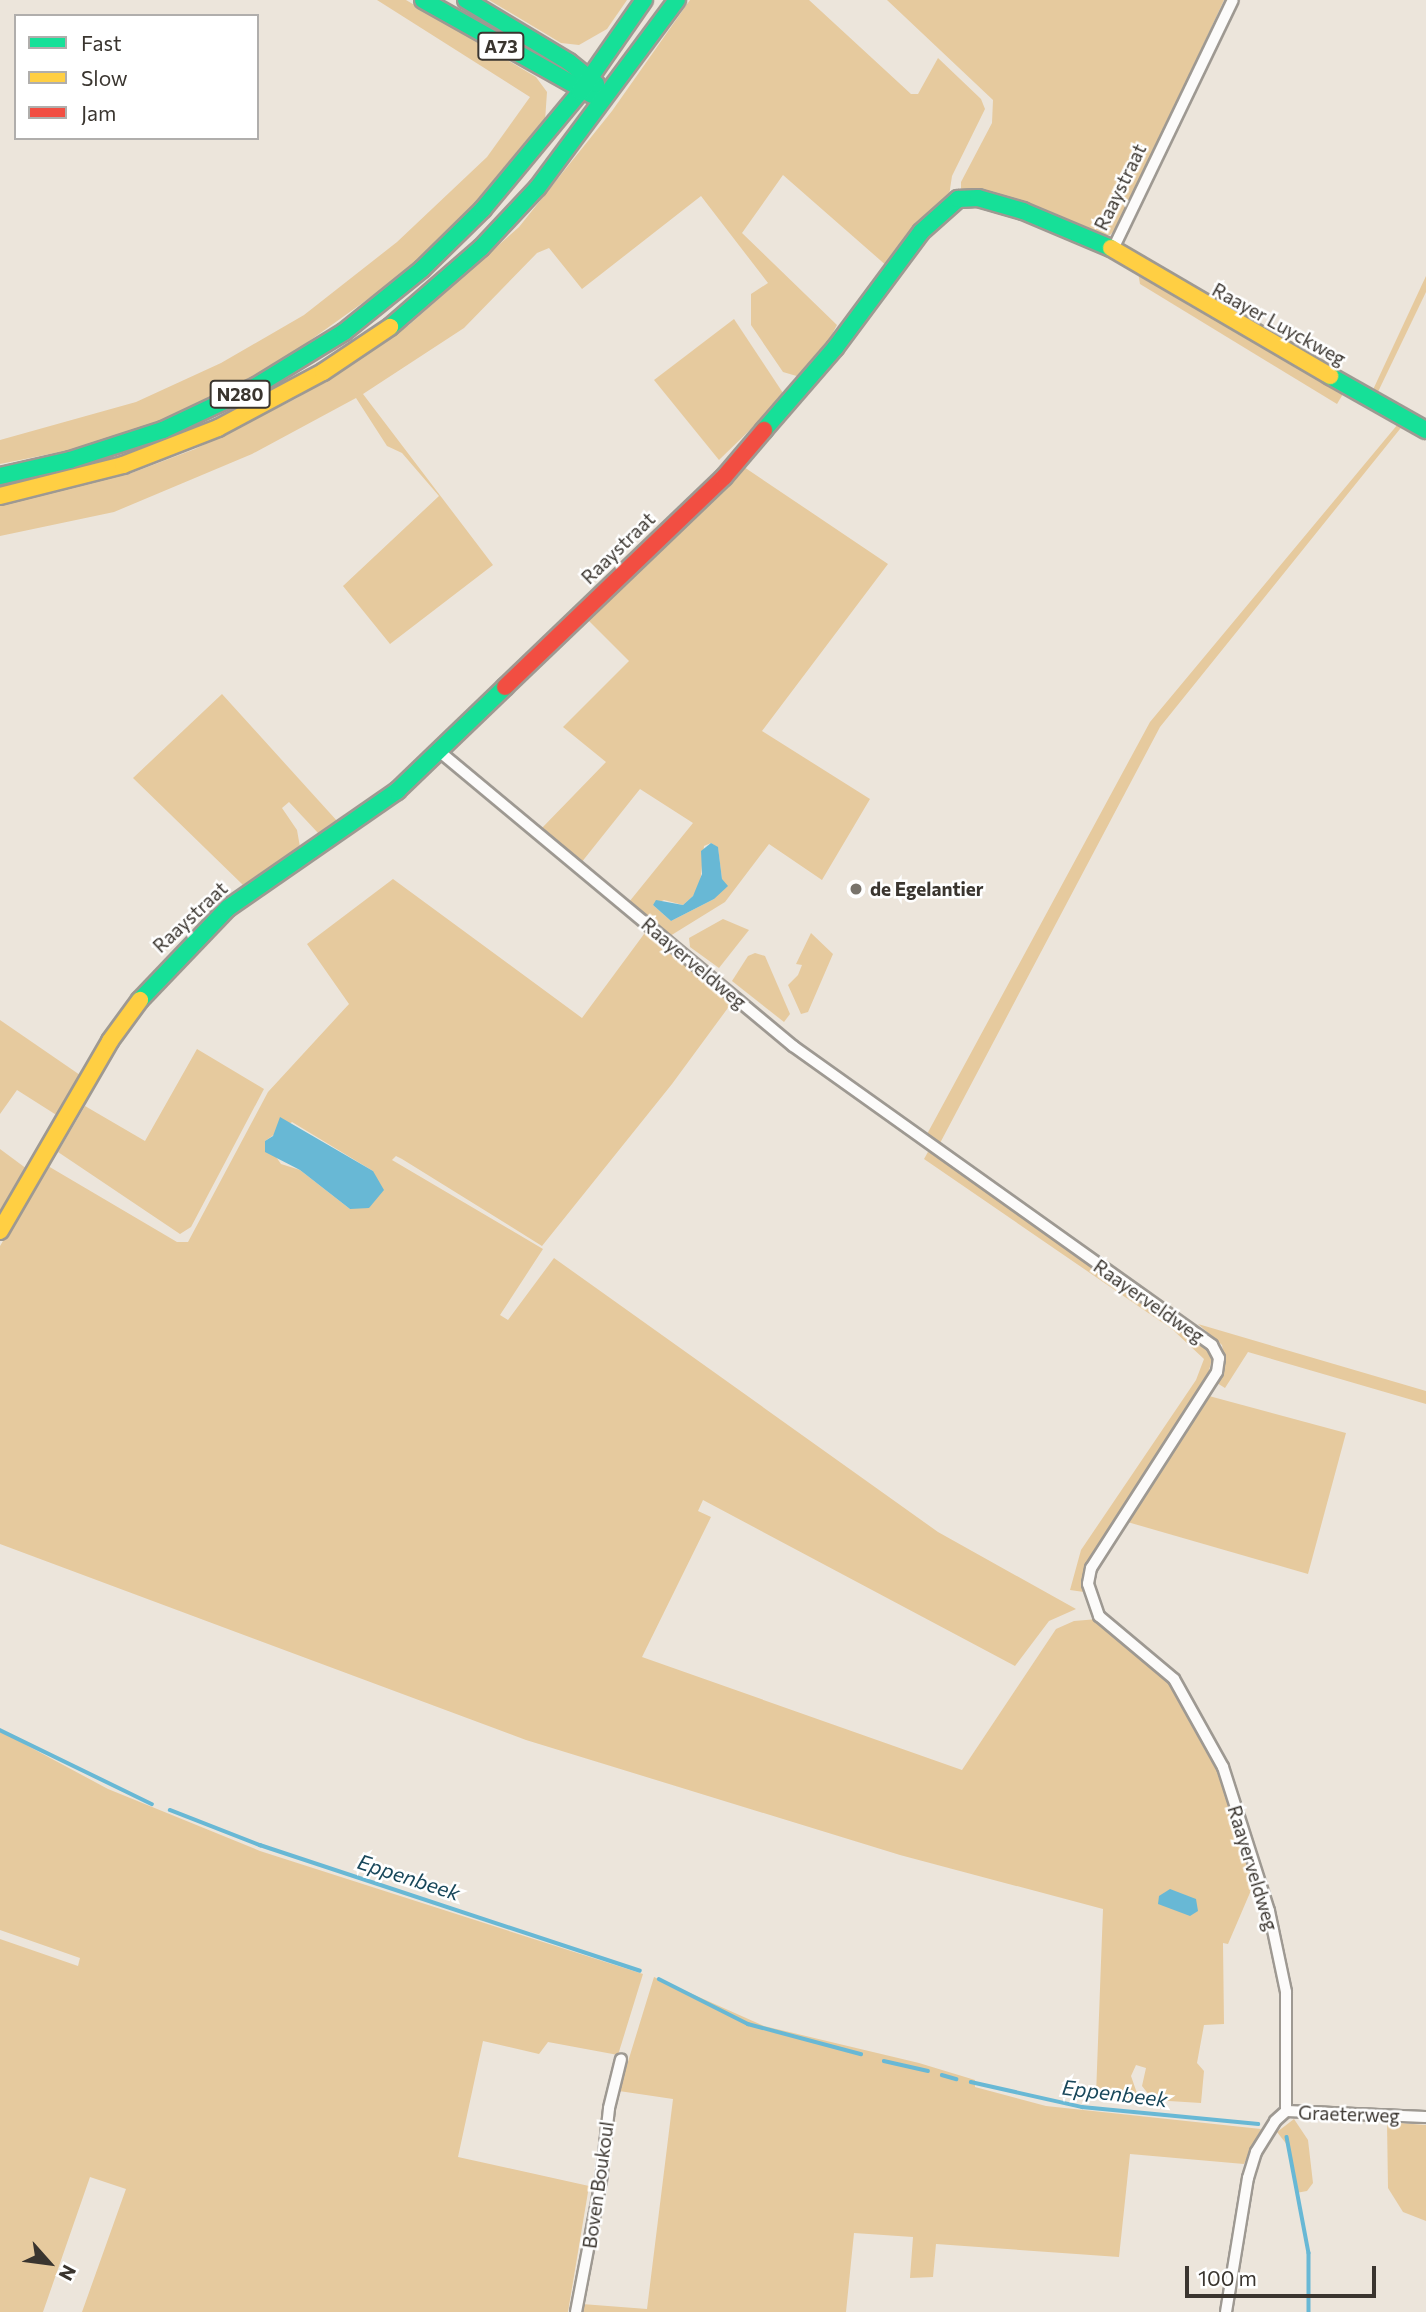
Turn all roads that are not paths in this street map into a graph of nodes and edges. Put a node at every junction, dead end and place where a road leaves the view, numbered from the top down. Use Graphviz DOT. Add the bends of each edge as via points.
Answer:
graph roads {
  1 [pos="423,0"];
  2 [pos="466,0"];
  3 [pos="644,0"];
  4 [pos="677,0"];
  5 [pos="1233,0"];
  6 [pos="590,76"];
  7 [pos="580,92"];
  8 [pos="607,99"];
  9 [pos="1113,249"];
  10 [pos="1426,430"];
  11 [pos="0,476"];
  12 [pos="0,496"];
  13 [pos="439,751"];
  14 [pos="0,1231"];
  15 [pos="621,2059"];
  16 [pos="1286,2112"];
  17 [pos="1426,2117"];
  18 [pos="576,2312"];
  19 [pos="1226,2312"];
  1 -- 7 [label="main road, A73"];
  2 -- 6 [label="main road, A73"];
  3 -- 6 [label="main road, N280"];
  4 -- 8 [label="main road, N280"];
  5 -- 9 [label="street, Raaystraat"];
  6 -- 7 [label="main road, N280"];
  6 -- 8 [label="main road, A73"];
  7 -- 8 [label="main road, A73"];
  7 -- 11 [label="main road, N280" via="446,247 383,302 314,352 256,386 163,430 70,460"];
  8 -- 12 [label="main road, N280" via="538,187 481,248 427,299 357,350 269,402 170,448 71,481"];
  9 -- 10 [label="main road, Raayer Luyckweg"];
  9 -- 13 [label="main road, Raaystraat" via="1023,211 978,198 958,199 921,232 835,348 750,449"];
  13 -- 14 [label="main road, Raaystraat" via="347,829 228,908 154,980 110,1041"];
  13 -- 16 [label="street, Raayerveldweg" via="793,1046 1212,1345 1219,1358 1217,1372 1091,1568 1088,1584 1100,1616 1174,1679 1223,1767 1269,1911 1286,1992"];
  15 -- 18 [label="street, Boven Boukoul" via="608,2108 601,2181"];
  16 -- 17 [label="street, Graeterweg"];
  16 -- 19 [label="street, Graeterweg" via="1256,2152 1248,2178"];
}
